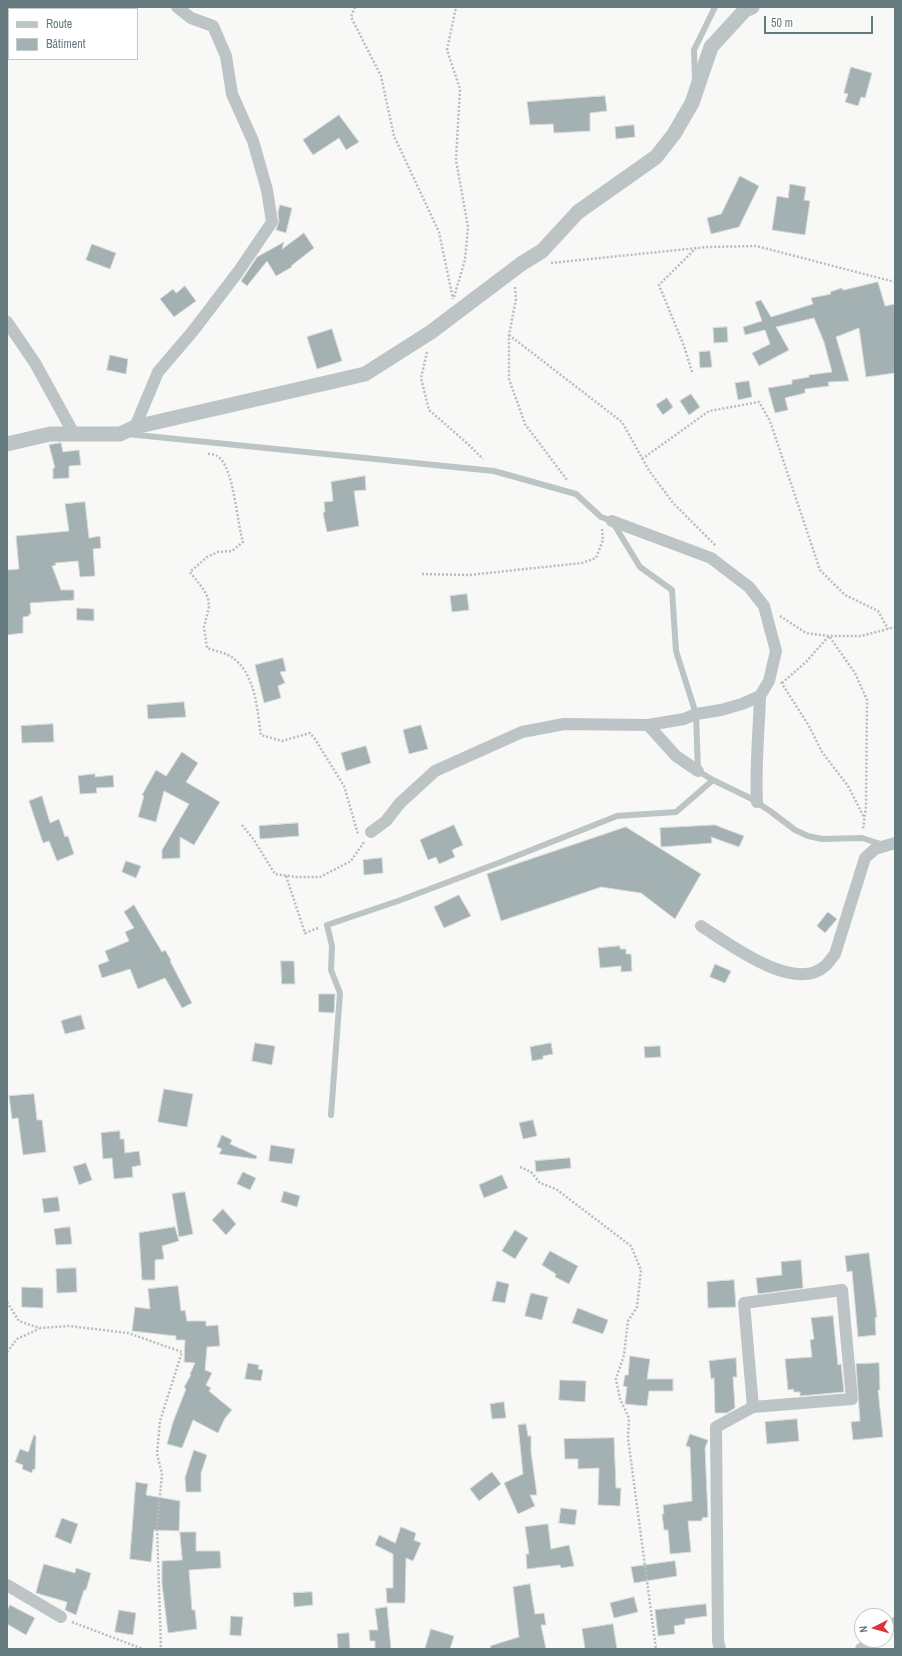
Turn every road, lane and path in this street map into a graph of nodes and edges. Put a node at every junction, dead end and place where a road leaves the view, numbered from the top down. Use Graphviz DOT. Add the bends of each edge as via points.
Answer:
graph roads {
  1 [pos="177,7"];
  2 [pos="355,7"];
  3 [pos="456,7"];
  4 [pos="714,7"];
  5 [pos="752,7"];
  6 [pos="696,91"];
  7 [pos="696,248"];
  8 [pos="544,264"];
  9 [pos="509,274"];
  10 [pos="895,282"];
  11 [pos="454,306"];
  12 [pos="7,322"];
  13 [pos="431,332"];
  14 [pos="509,335"];
  15 [pos="692,372"];
  16 [pos="135,427"];
  17 [pos="74,434"];
  18 [pos="120,434"];
  19 [pos="189,440"];
  20 [pos="7,444"];
  21 [pos="642,459"];
  22 [pos="494,471"];
  23 [pos="576,494"];
  24 [pos="607,519"];
  25 [pos="720,552"];
  26 [pos="422,574"];
  27 [pos="764,606"];
  28 [pos="895,627"];
  29 [pos="888,628"];
  30 [pos="829,636"];
  31 [pos="772,668"];
  32 [pos="782,683"];
  33 [pos="760,696"];
  34 [pos="696,714"];
  35 [pos="648,725"];
  36 [pos="698,772"];
  37 [pos="713,780"];
  38 [pos="757,802"];
  39 [pos="864,819"];
  40 [pos="242,825"];
  41 [pos="371,832"];
  42 [pos="862,838"];
  43 [pos="890,844"];
  44 [pos="362,846"];
  45 [pos="286,876"];
  46 [pos="327,925"];
  47 [pos="701,926"];
  48 [pos="331,1115"];
  49 [pos="520,1167"];
  50 [pos="7,1302"];
  51 [pos="39,1328"];
  52 [pos="7,1352"];
  53 [pos="753,1407"];
  54 [pos="7,1585"];
  55 [pos="61,1617"];
  56 [pos="143,1649"];
  57 [pos="161,1649"];
  58 [pos="656,1649"];
  59 [pos="720,1649"];
  1 -- 16 [label="street" via="191,18 213,26 226,56 232,94 253,141 267,190 272,222 238,272 158,372"];
  2 -- 11 [label="path" via="351,17 381,76 394,136 439,232"];
  3 -- 11 [label="path" via="447,50 460,89 456,160 468,227 465,260"];
  4 -- 6 [label="lane" via="694,50"];
  5 -- 6 [label="street" via="745,10 711,47"];
  6 -- 9 [label="street" via="674,134 656,158 578,212 542,251"];
  7 -- 8 [label="path"];
  7 -- 10 [label="path" via="756,246"];
  7 -- 15 [label="path" via="659,285"];
  9 -- 11 [label="street"];
  9 -- 14 [label="path" via="515,287 516,299"];
  11 -- 13 [label="street"];
  12 -- 17 [label="street" via="35,363"];
  13 -- 16 [label="street" via="365,374"];
  13 -- 22 [label="path" via="421,378 429,410"];
  14 -- 21 [label="path" via="622,422"];
  14 -- 23 [label="path" via="509,379 525,424"];
  16 -- 18 [label="street"];
  17 -- 18 [label="street"];
  17 -- 20 [label="street" via="50,434"];
  18 -- 19 [label="lane"];
  19 -- 22 [label="lane"];
  19 -- 44 [label="path" via="197,450 217,456 223,462 231,478 243,542 232,551 218,552 207,557 190,572 208,598 209,607 204,627 207,648 233,658 245,671 256,699 261,735 282,742 310,733 315,739 344,786"];
  21 -- 25 [label="path" via="674,503"];
  21 -- 29 [label="path" via="709,411 759,402 770,421 820,570 845,595 878,611"];
  22 -- 23 [label="lane"];
  23 -- 24 [label="lane"];
  24 -- 26 [label="path" via="596,558 582,563 469,575"];
  24 -- 27 [label="street" via="711,558 749,587"];
  24 -- 34 [label="lane" via="640,567 672,590 676,651"];
  27 -- 30 [label="path" via="806,633"];
  27 -- 31 [label="street" via="776,651"];
  28 -- 29 [label="path"];
  29 -- 30 [label="path" via="861,636"];
  30 -- 32 [label="path" via="806,662"];
  30 -- 39 [label="path" via="855,673 867,700"];
  31 -- 32 [label="path"];
  31 -- 33 [label="street" via="769,681"];
  32 -- 33 [label="path"];
  32 -- 39 [label="path" via="822,752 848,786"];
  33 -- 34 [label="street" via="721,710"];
  33 -- 38 [label="street" via="755,777"];
  34 -- 35 [label="street" via="684,719"];
  34 -- 36 [label="lane"];
  35 -- 36 [label="street" via="676,756"];
  35 -- 41 [label="street" via="564,724 522,732 435,770 400,803 386,821"];
  36 -- 37 [label="lane"];
  37 -- 38 [label="lane"];
  37 -- 46 [label="lane" via="676,812 617,816 494,865"];
  38 -- 42 [label="lane" via="795,830 808,836 822,839"];
  39 -- 42 [label="path"];
  40 -- 45 [label="path" via="275,874"];
  41 -- 44 [label="path"];
  42 -- 43 [label="lane"];
  43 -- 47 [label="street" via="875,849 865,858 835,954 826,966 815,972 803,974 772,968"];
  44 -- 45 [label="path" via="351,861 320,877"];
  45 -- 46 [label="path" via="305,933"];
  46 -- 48 [label="lane" via="332,946 331,970 340,993"];
  49 -- 58 [label="path" via="531,1172 540,1184 556,1189 631,1246 641,1270 637,1307 628,1321 624,1356 616,1379 620,1399 629,1418 628,1438"];
  50 -- 51 [label="path" via="19,1321"];
  51 -- 52 [label="path" via="17,1339"];
  51 -- 57 [label="path" via="69,1326 128,1332 182,1352 160,1421 157,1454 162,1474 157,1527"];
  53 -- 53 [label="street" via="852,1399 842,1290 744,1303"];
  53 -- 59 [label="street" via="716,1427"];
  54 -- 55 [label="street"];
  55 -- 56 [label="path"];
}
